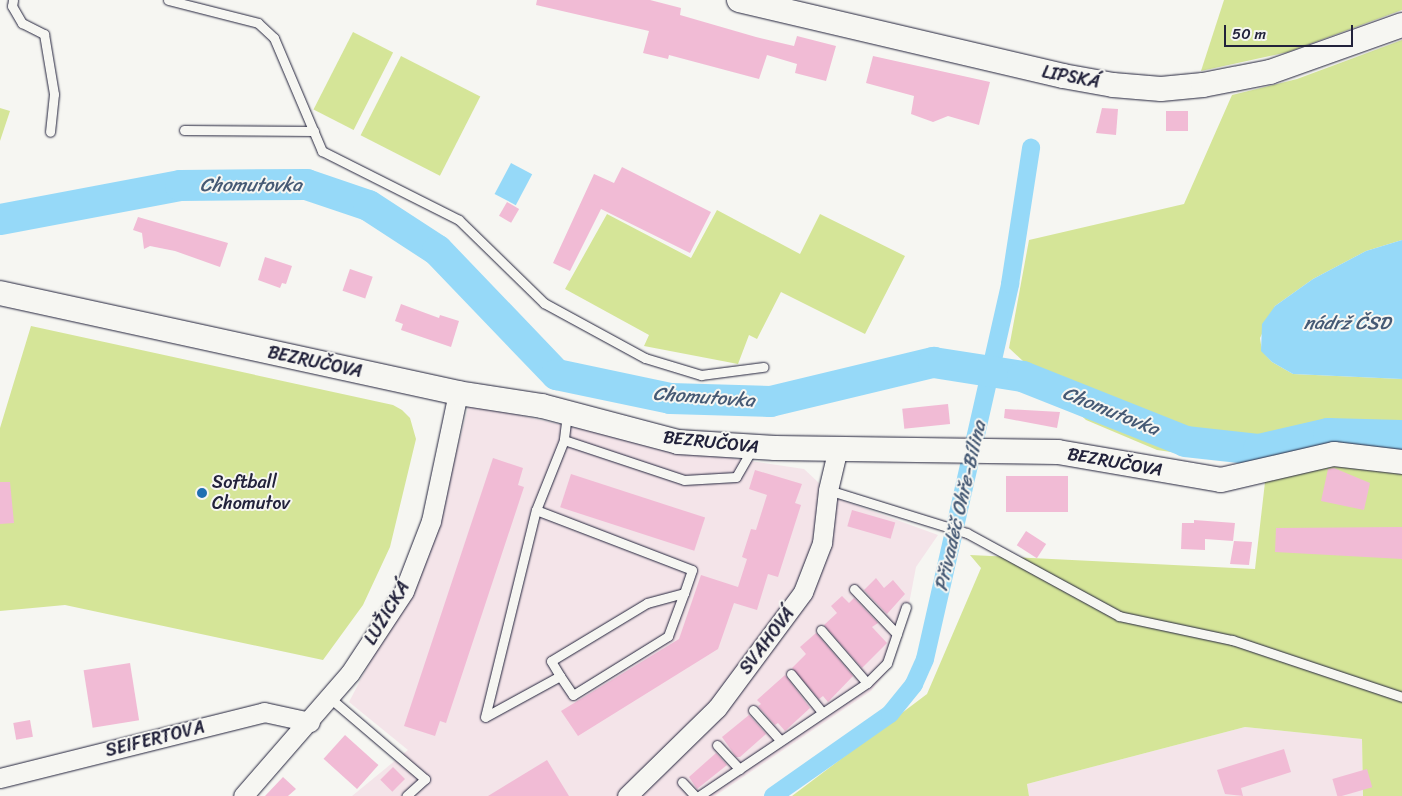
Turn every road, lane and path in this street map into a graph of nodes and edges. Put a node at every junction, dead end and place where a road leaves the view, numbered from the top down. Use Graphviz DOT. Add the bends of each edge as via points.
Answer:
graph roads {
  1 [pos="13,0"];
  2 [pos="168,0"];
  3 [pos="739,0"];
  4 [pos="1402,25"];
  5 [pos="184,130"];
  6 [pos="314,131"];
  7 [pos="50,132"];
  8 [pos="0,293"];
  9 [pos="763,367"];
  10 [pos="458,393"];
  11 [pos="566,414"];
  12 [pos="564,440"];
  13 [pos="753,447"];
  14 [pos="838,448"];
  15 [pos="1402,462"];
  16 [pos="828,490"];
  17 [pos="536,510"];
  18 [pos="854,589"];
  19 [pos="684,593"];
  20 [pos="906,607"];
  21 [pos="821,630"];
  22 [pos="897,634"];
  23 [pos="790,674"];
  24 [pos="560,676"];
  25 [pos="866,683"];
  26 [pos="1402,697"];
  27 [pos="330,698"];
  28 [pos="753,710"];
  29 [pos="822,712"];
  30 [pos="310,722"];
  31 [pos="780,740"];
  32 [pos="717,745"];
  33 [pos="739,769"];
  34 [pos="0,778"];
  35 [pos="682,782"];
  36 [pos="243,796"];
  37 [pos="406,796"];
  38 [pos="627,796"];
  39 [pos="694,796"];
  40 [pos="699,796"];
  1 -- 7 [label="lane" via="12,6 22,23 44,34 54,94"];
  2 -- 6 [label="lane" via="258,23 274,38"];
  3 -- 4 [label="street, LIPSKÁ" via="1063,76 1161,89 1248,77 1293,66"];
  5 -- 6 [label="lane"];
  6 -- 9 [label="lane" via="322,151 459,220 544,303 645,358 701,375"];
  8 -- 10 [label="street, BEZRUČOVA"];
  10 -- 11 [label="street, BEZRUČOVA" via="542,406"];
  10 -- 27 [label="street, LUŽICKÁ" via="430,521 404,591"];
  11 -- 12 [label="lane"];
  11 -- 13 [label="street, BEZRUČOVA" via="678,442"];
  12 -- 13 [label="lane" via="684,480 736,477"];
  12 -- 17 [label="lane"];
  13 -- 14 [label="street, BEZRUČOVA"];
  14 -- 15 [label="street, BEZRUČOVA" via="1058,452 1221,480 1334,454"];
  14 -- 16 [label="street, SVAHOVÁ"];
  16 -- 26 [label="lane" via="967,533 1119,616 1232,640"];
  16 -- 38 [label="street, SVAHOVÁ" via="822,543 803,592 717,708"];
  17 -- 19 [label="lane" via="692,570"];
  17 -- 24 [label="lane" via="485,717"];
  18 -- 22 [label="lane"];
  19 -- 24 [label="lane" via="647,602 551,661"];
  19 -- 24 [label="lane" via="668,636 573,695"];
  20 -- 22 [label="lane"];
  21 -- 25 [label="lane"];
  22 -- 25 [label="lane" via="887,663"];
  23 -- 29 [label="lane"];
  25 -- 29 [label="lane"];
  27 -- 30 [label="street, LUŽICKÁ"];
  27 -- 37 [label="lane" via="425,780"];
  28 -- 31 [label="lane"];
  29 -- 31 [label="lane"];
  30 -- 34 [label="street, SEIFERTOVA" via="264,712"];
  30 -- 36 [label="street, LUŽICKÁ"];
  31 -- 33 [label="lane"];
  32 -- 33 [label="lane"];
  33 -- 40 [label="lane"];
  35 -- 39 [label="lane"];
}
